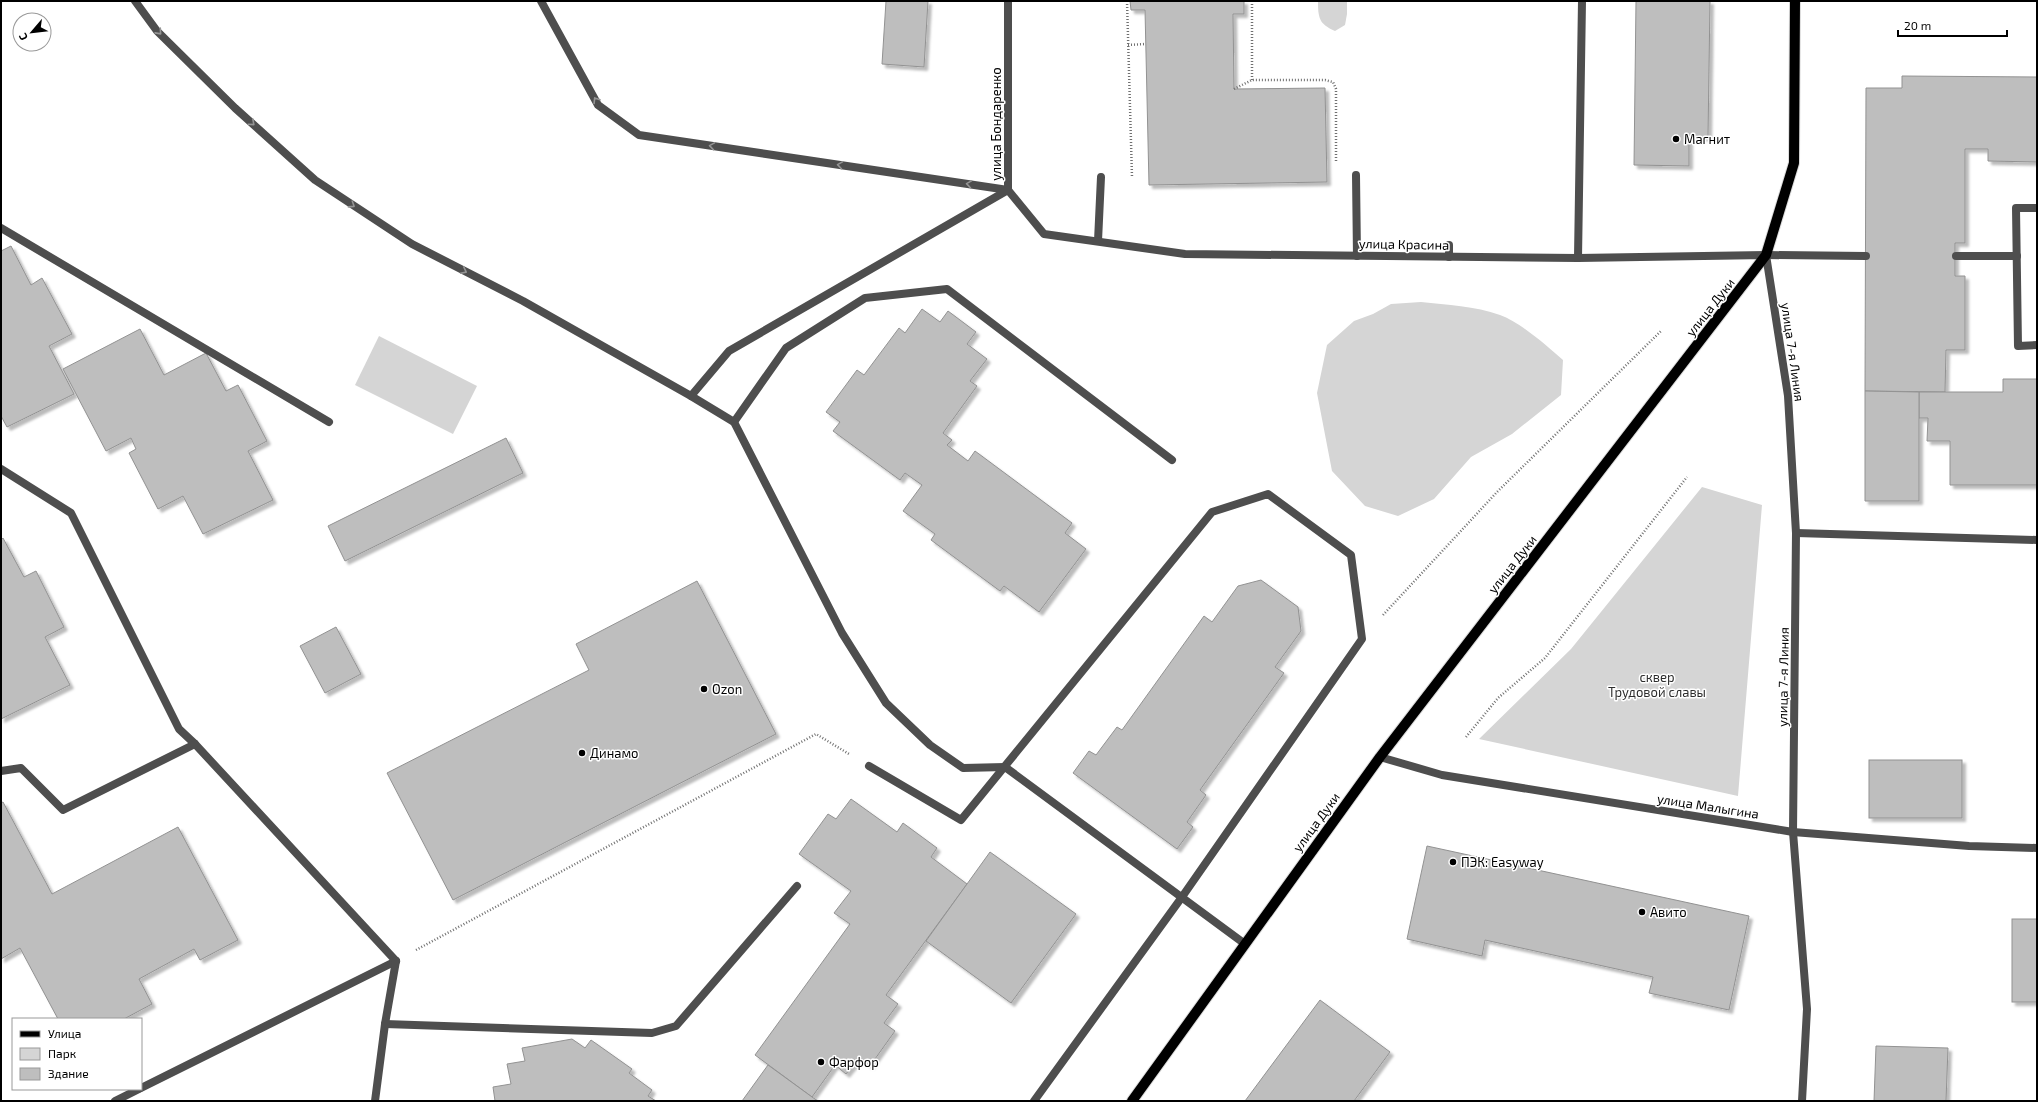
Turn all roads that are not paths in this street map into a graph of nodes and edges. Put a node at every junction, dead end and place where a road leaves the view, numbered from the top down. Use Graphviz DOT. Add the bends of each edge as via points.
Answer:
graph roads {
  1 [pos="135,1"];
  2 [pos="541,1"];
  3 [pos="1008,1"];
  4 [pos="1582,1"];
  5 [pos="1795,1"];
  6 [pos="1356,175"];
  7 [pos="1101,177"];
  8 [pos="1008,190"];
  9 [pos="2037,208"];
  10 [pos="1,228"];
  11 [pos="1044,234"];
  12 [pos="1098,241"];
  13 [pos="1449,245"];
  14 [pos="1766,255"];
  15 [pos="1357,256"];
  16 [pos="1866,256"];
  17 [pos="1956,256"];
  18 [pos="2017,256"];
  19 [pos="1449,257"];
  20 [pos="1578,258"];
  21 [pos="2037,345"];
  22 [pos="692,396"];
  23 [pos="329,422"];
  24 [pos="734,422"];
  25 [pos="1172,460"];
  26 [pos="1,469"];
  27 [pos="1796,533"];
  28 [pos="2037,540"];
  29 [pos="195,744"];
  30 [pos="1380,757"];
  31 [pos="868,766"];
  32 [pos="1005,767"];
  33 [pos="1,771"];
  34 [pos="1793,832"];
  35 [pos="2037,848"];
  36 [pos="797,886"];
  37 [pos="1182,897"];
  38 [pos="1245,944"];
  39 [pos="396,961"];
  40 [pos="385,1024"];
  41 [pos="142,1088"];
  42 [pos="138,1090"];
  43 [pos="115,1101"];
  44 [pos="376,1101"];
  45 [pos="1034,1101"];
  46 [pos="1132,1101"];
  47 [pos="1802,1101"];
  1 -- 22 [label="street, one-way" via="157,31 235,108 315,180 412,244 523,301"];
  8 -- 2 [label="street, one-way" via="638,135 598,105"];
  3 -- 8 [label="street, улица Бондаренко"];
  4 -- 20 [label="street"];
  5 -- 14 [label="main road, улица Дуки" via="1794,163"];
  6 -- 15 [label="street"];
  7 -- 12 [label="street"];
  8 -- 11 [label="street, улица Бондаренко"];
  8 -- 22 [label="street" via="729,351"];
  9 -- 18 [label="street" via="2016,208"];
  10 -- 23 [label="street"];
  11 -- 12 [label="street, улица Красина"];
  12 -- 15 [label="street, улица Красина" via="1185,254"];
  13 -- 19 [label="street"];
  14 -- 16 [label="street, улица Красина"];
  14 -- 20 [label="street, улица Красина"];
  14 -- 27 [label="street, улица 7-я Линия" via="1788,396"];
  14 -- 30 [label="main road, улица Дуки"];
  15 -- 19 [label="street, улица Красина"];
  17 -- 18 [label="street"];
  18 -- 21 [label="street" via="2018,346"];
  19 -- 20 [label="street, улица Красина"];
  22 -- 24 [label="street"];
  24 -- 25 [label="street" via="786,348 865,298 948,289"];
  24 -- 32 [label="street" via="842,633 886,703 930,745 963,768"];
  26 -- 29 [label="street" via="71,514 179,729"];
  27 -- 28 [label="street"];
  27 -- 34 [label="street, улица 7-я Линия"];
  29 -- 33 [label="street" via="64,810 21,768"];
  29 -- 39 [label="street"];
  30 -- 34 [label="street, улица Малыгина" via="1442,775"];
  30 -- 38 [label="main road, улица Дуки"];
  31 -- 32 [label="street" via="961,820"];
  32 -- 37 [label="street"];
  32 -- 37 [label="street" via="1212,512 1268,494 1350,555 1362,639"];
  34 -- 35 [label="street, улица Малыгина" via="1969,846"];
  34 -- 47 [label="street, улица 7-я Линия" via="1807,1009"];
  36 -- 40 [label="street" via="676,1026 652,1033"];
  37 -- 38 [label="street"];
  37 -- 45 [label="street"];
  38 -- 46 [label="main road, улица Дуки"];
  39 -- 40 [label="street"];
  39 -- 41 [label="street"];
  40 -- 44 [label="street"];
  42 -- 43 [label="street"];
}
